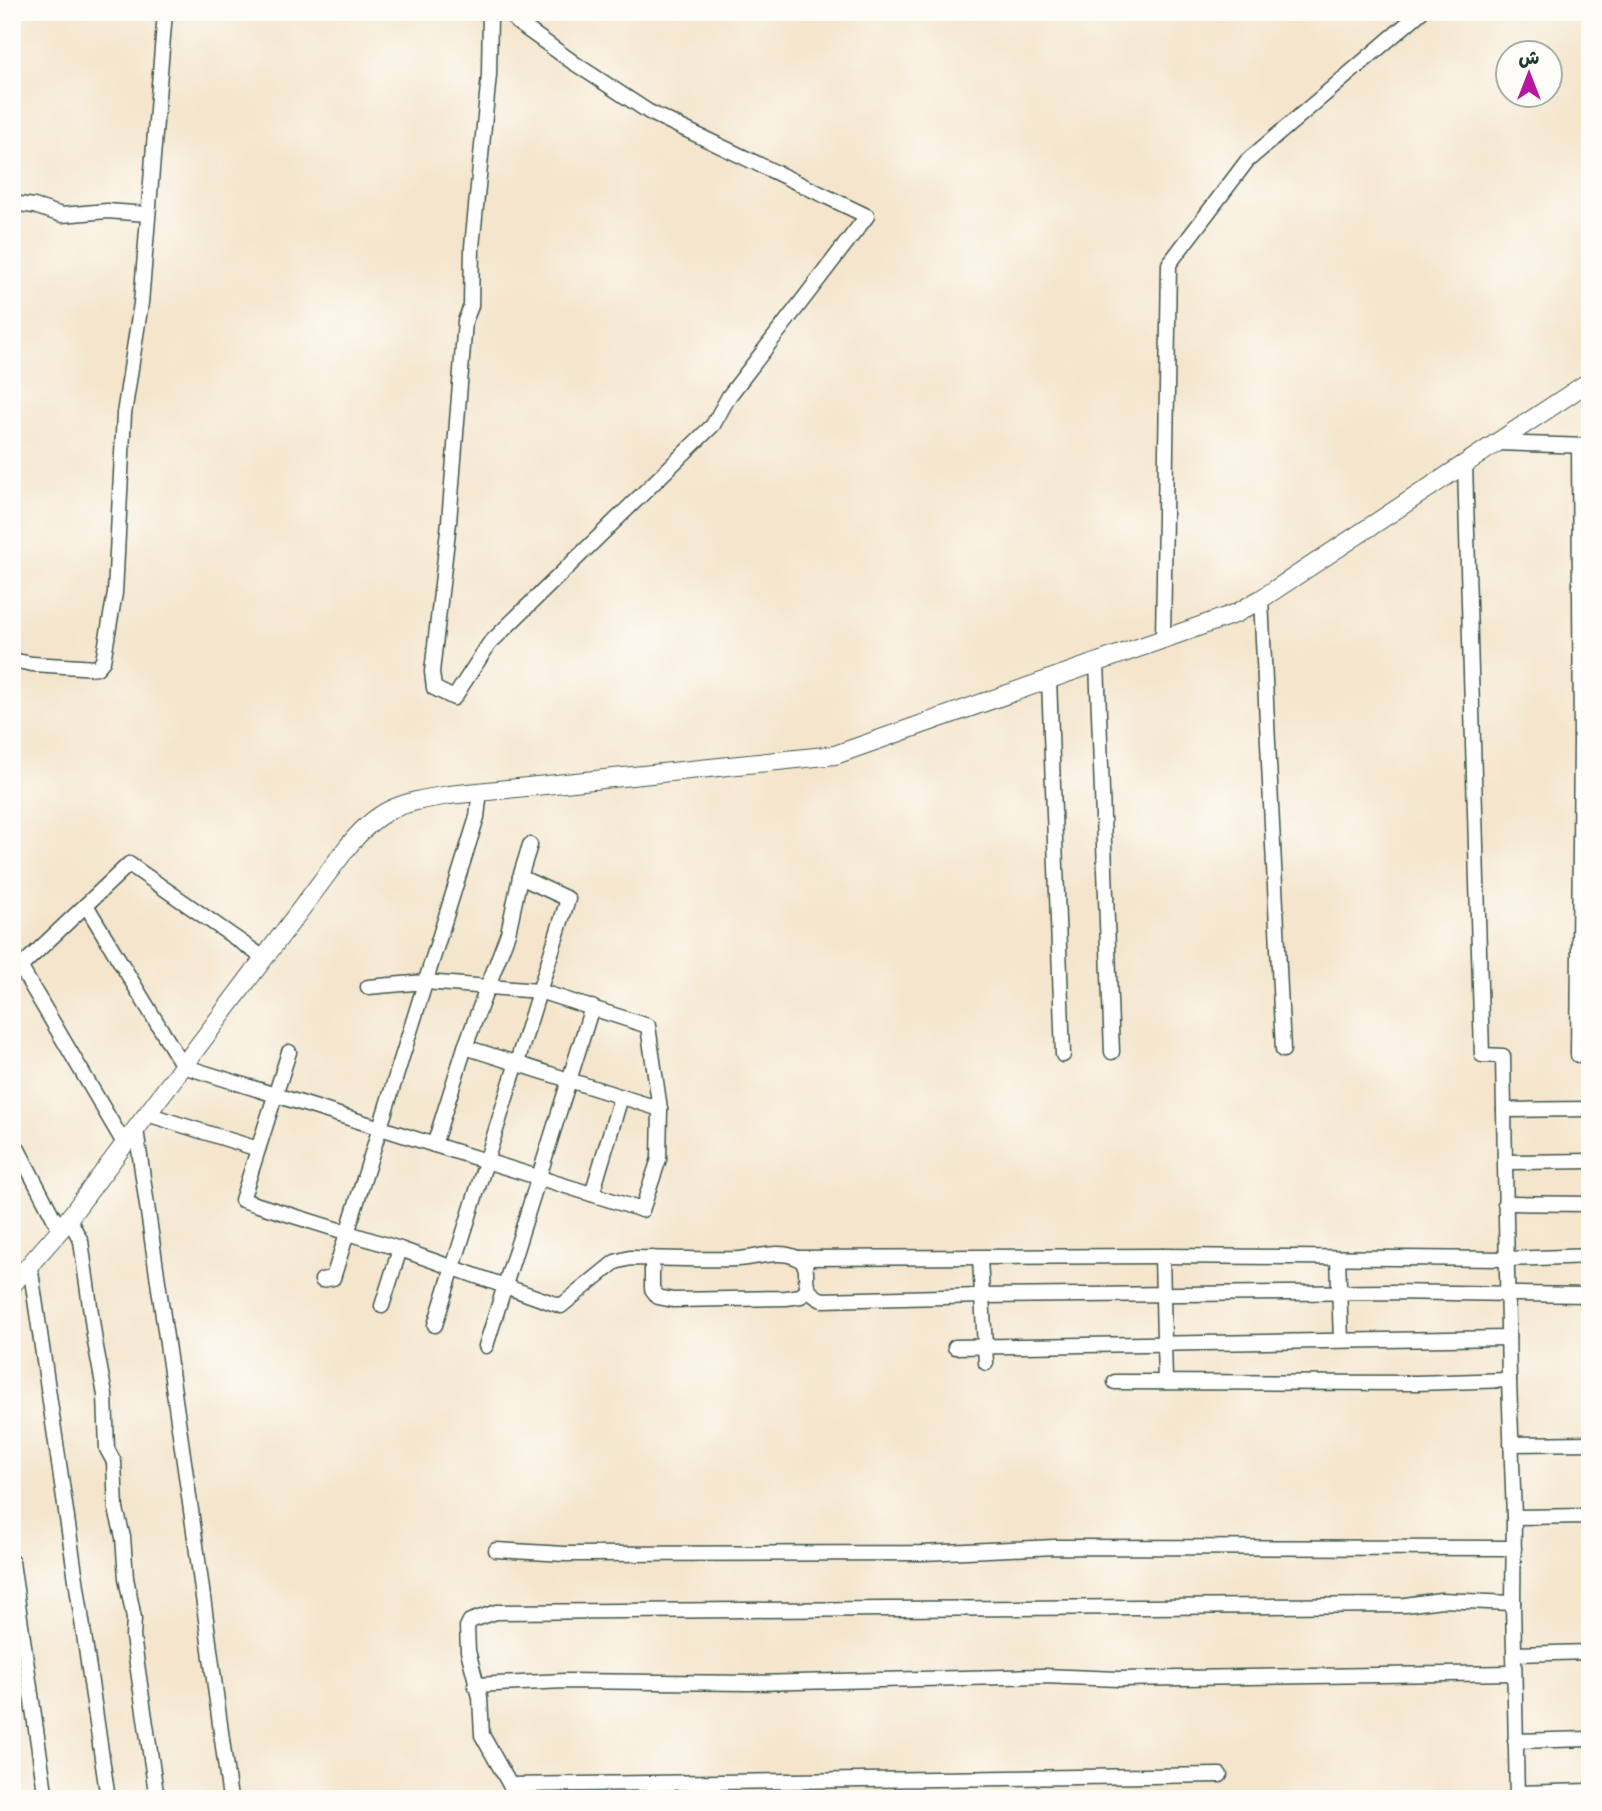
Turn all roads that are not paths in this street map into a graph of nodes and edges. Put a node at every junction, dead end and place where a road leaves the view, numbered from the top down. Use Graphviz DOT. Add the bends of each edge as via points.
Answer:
graph roads {
  1 [pos="165,12"];
  2 [pos="490,12"];
  3 [pos="508,12"];
  4 [pos="1421,12"];
  5 [pos="12,203"];
  6 [pos="147,214"];
  7 [pos="1590,381"];
  8 [pos="1496,443"];
  9 [pos="1584,446"];
  10 [pos="1465,464"];
  11 [pos="1261,599"];
  12 [pos="1163,639"];
  13 [pos="12,660"];
  14 [pos="1097,662"];
  15 [pos="1049,679"];
  16 [pos="480,791"];
  17 [pos="530,845"];
  18 [pos="520,877"];
  19 [pos="86,905"];
  20 [pos="264,958"];
  21 [pos="16,972"];
  22 [pos="425,982"];
  23 [pos="488,985"];
  24 [pos="368,987"];
  25 [pos="540,990"];
  26 [pos="592,1007"];
  27 [pos="465,1047"];
  28 [pos="1283,1050"];
  29 [pos="289,1052"];
  30 [pos="1112,1052"];
  31 [pos="1063,1055"];
  32 [pos="1578,1055"];
  33 [pos="517,1064"];
  34 [pos="183,1066"];
  35 [pos="569,1080"];
  36 [pos="275,1095"];
  37 [pos="621,1097"];
  38 [pos="660,1109"];
  39 [pos="1590,1109"];
  40 [pos="1504,1110"];
  41 [pos="142,1122"];
  42 [pos="380,1128"];
  43 [pos="12,1138"];
  44 [pos="434,1144"];
  45 [pos="124,1145"];
  46 [pos="258,1149"];
  47 [pos="486,1161"];
  48 [pos="1590,1161"];
  49 [pos="1506,1162"];
  50 [pos="539,1178"];
  51 [pos="592,1194"];
  52 [pos="1505,1203"];
  53 [pos="1590,1204"];
  54 [pos="65,1225"];
  55 [pos="348,1233"];
  56 [pos="400,1249"];
  57 [pos="1162,1256"];
  58 [pos="1590,1256"];
  59 [pos="652,1258"];
  60 [pos="799,1258"];
  61 [pos="980,1258"];
  62 [pos="1338,1258"];
  63 [pos="1506,1259"];
  64 [pos="30,1265"];
  65 [pos="452,1268"];
  66 [pos="322,1280"];
  67 [pos="505,1284"];
  68 [pos="12,1286"];
  69 [pos="807,1289"];
  70 [pos="1339,1293"];
  71 [pos="1507,1293"];
  72 [pos="1163,1294"];
  73 [pos="982,1296"];
  74 [pos="1590,1296"];
  75 [pos="382,1306"];
  76 [pos="435,1325"];
  77 [pos="1508,1338"];
  78 [pos="1341,1340"];
  79 [pos="1163,1343"];
  80 [pos="486,1346"];
  81 [pos="986,1346"];
  82 [pos="955,1347"];
  83 [pos="986,1363"];
  84 [pos="1508,1380"];
  85 [pos="1115,1382"];
  86 [pos="1166,1382"];
  87 [pos="1590,1443"];
  88 [pos="1511,1444"];
  89 [pos="1590,1516"];
  90 [pos="1514,1517"];
  91 [pos="1514,1548"];
  92 [pos="496,1550"];
  93 [pos="12,1562"];
  94 [pos="1513,1603"];
  95 [pos="1590,1653"];
  96 [pos="1514,1654"];
  97 [pos="1514,1673"];
  98 [pos="475,1685"];
  99 [pos="1590,1739"];
  100 [pos="1516,1741"];
  101 [pos="1220,1775"];
  102 [pos="1590,1791"];
  103 [pos="1517,1796"];
  104 [pos="46,1799"];
  105 [pos="108,1799"];
  106 [pos="157,1799"];
  107 [pos="230,1799"];
  1 -- 6 [label="street"];
  2 -- 3 [label="street" via="471,306 465,321 432,673 434,688 454,698 489,645 713,425 729,396 867,216 649,112"];
  4 -- 12 [label="street" via="1247,160 1169,264"];
  5 -- 6 [label="street" via="62,215"];
  6 -- 13 [label="street" via="141,303 124,414 115,593 103,661 97,668"];
  7 -- 8 [label="main road"];
  8 -- 9 [label="street"];
  8 -- 10 [label="main road"];
  9 -- 32 [label="street"];
  10 -- 11 [label="main road"];
  10 -- 40 [label="street" via="1482,1055 1503,1056"];
  11 -- 12 [label="main road"];
  11 -- 28 [label="street"];
  12 -- 14 [label="main road"];
  14 -- 15 [label="main road"];
  14 -- 30 [label="street"];
  15 -- 16 [label="main road" via="835,755"];
  15 -- 31 [label="street"];
  16 -- 20 [label="main road" via="422,799 380,814 362,829"];
  16 -- 22 [label="street" via="477,817"];
  17 -- 18 [label="street"];
  18 -- 23 [label="street" via="508,933"];
  18 -- 25 [label="street" via="568,899"];
  19 -- 20 [label="street" via="129,864"];
  19 -- 21 [label="street"];
  19 -- 34 [label="street"];
  20 -- 34 [label="main road"];
  21 -- 45 [label="street"];
  22 -- 23 [label="street"];
  22 -- 24 [label="street"];
  22 -- 42 [label="street"];
  23 -- 25 [label="street"];
  23 -- 27 [label="street"];
  25 -- 26 [label="street"];
  25 -- 33 [label="street"];
  26 -- 35 [label="street"];
  26 -- 38 [label="street" via="648,1026"];
  27 -- 33 [label="street"];
  27 -- 44 [label="street"];
  29 -- 36 [label="street"];
  33 -- 35 [label="street"];
  33 -- 47 [label="street"];
  34 -- 36 [label="street"];
  34 -- 41 [label="main road"];
  35 -- 37 [label="street"];
  35 -- 50 [label="street"];
  36 -- 42 [label="street"];
  36 -- 46 [label="street"];
  37 -- 38 [label="street"];
  37 -- 51 [label="street"];
  38 -- 51 [label="street" via="659,1159 642,1210"];
  39 -- 40 [label="street"];
  40 -- 49 [label="street"];
  41 -- 45 [label="main road"];
  41 -- 46 [label="street"];
  41 -- 107 [label="street"];
  42 -- 44 [label="street"];
  42 -- 55 [label="street"];
  43 -- 54 [label="street"];
  44 -- 47 [label="street"];
  45 -- 54 [label="main road"];
  46 -- 55 [label="street" via="242,1200"];
  47 -- 50 [label="street"];
  47 -- 65 [label="street"];
  48 -- 49 [label="street"];
  49 -- 52 [label="street"];
  50 -- 51 [label="street"];
  50 -- 67 [label="street"];
  52 -- 53 [label="street"];
  52 -- 63 [label="street"];
  54 -- 64 [label="main road"];
  54 -- 106 [label="street" via="81,1241"];
  55 -- 56 [label="street"];
  55 -- 66 [label="street" via="333,1278"];
  56 -- 65 [label="street"];
  56 -- 75 [label="street"];
  57 -- 61 [label="street"];
  57 -- 62 [label="street"];
  57 -- 72 [label="street"];
  58 -- 63 [label="street"];
  59 -- 60 [label="street" via="741,1259 781,1254"];
  59 -- 67 [label="street" via="615,1262 561,1306"];
  59 -- 69 [label="street" via="652,1289 658,1297 673,1300 786,1298 801,1296"];
  60 -- 61 [label="street"];
  60 -- 69 [label="street" via="806,1268"];
  61 -- 73 [label="street"];
  62 -- 63 [label="street"];
  62 -- 70 [label="street"];
  63 -- 71 [label="street"];
  64 -- 68 [label="main road"];
  64 -- 105 [label="street"];
  65 -- 67 [label="street"];
  65 -- 76 [label="street"];
  67 -- 80 [label="street"];
  69 -- 73 [label="street" via="822,1300"];
  70 -- 71 [label="street"];
  70 -- 72 [label="street"];
  70 -- 78 [label="street"];
  71 -- 74 [label="street"];
  71 -- 77 [label="street"];
  72 -- 73 [label="street"];
  72 -- 79 [label="street"];
  73 -- 81 [label="street"];
  77 -- 78 [label="street"];
  77 -- 84 [label="street"];
  78 -- 79 [label="street"];
  79 -- 81 [label="street"];
  79 -- 86 [label="street"];
  81 -- 82 [label="street"];
  81 -- 83 [label="street"];
  84 -- 86 [label="street"];
  84 -- 88 [label="street"];
  85 -- 86 [label="street"];
  87 -- 88 [label="street"];
  88 -- 90 [label="street"];
  89 -- 90 [label="street"];
  90 -- 91 [label="street"];
  91 -- 92 [label="street" via="1055,1547 923,1553 565,1554"];
  91 -- 94 [label="street"];
  93 -- 104 [label="street"];
  94 -- 96 [label="street"];
  94 -- 98 [label="street" via="1441,1600 1405,1605 496,1612 470,1621 467,1627"];
  95 -- 96 [label="street"];
  96 -- 97 [label="street"];
  97 -- 98 [label="street"];
  97 -- 100 [label="street"];
  98 -- 101 [label="street" via="482,1735 510,1785"];
  99 -- 100 [label="street"];
  100 -- 103 [label="street"];
  102 -- 103 [label="street"];
}
